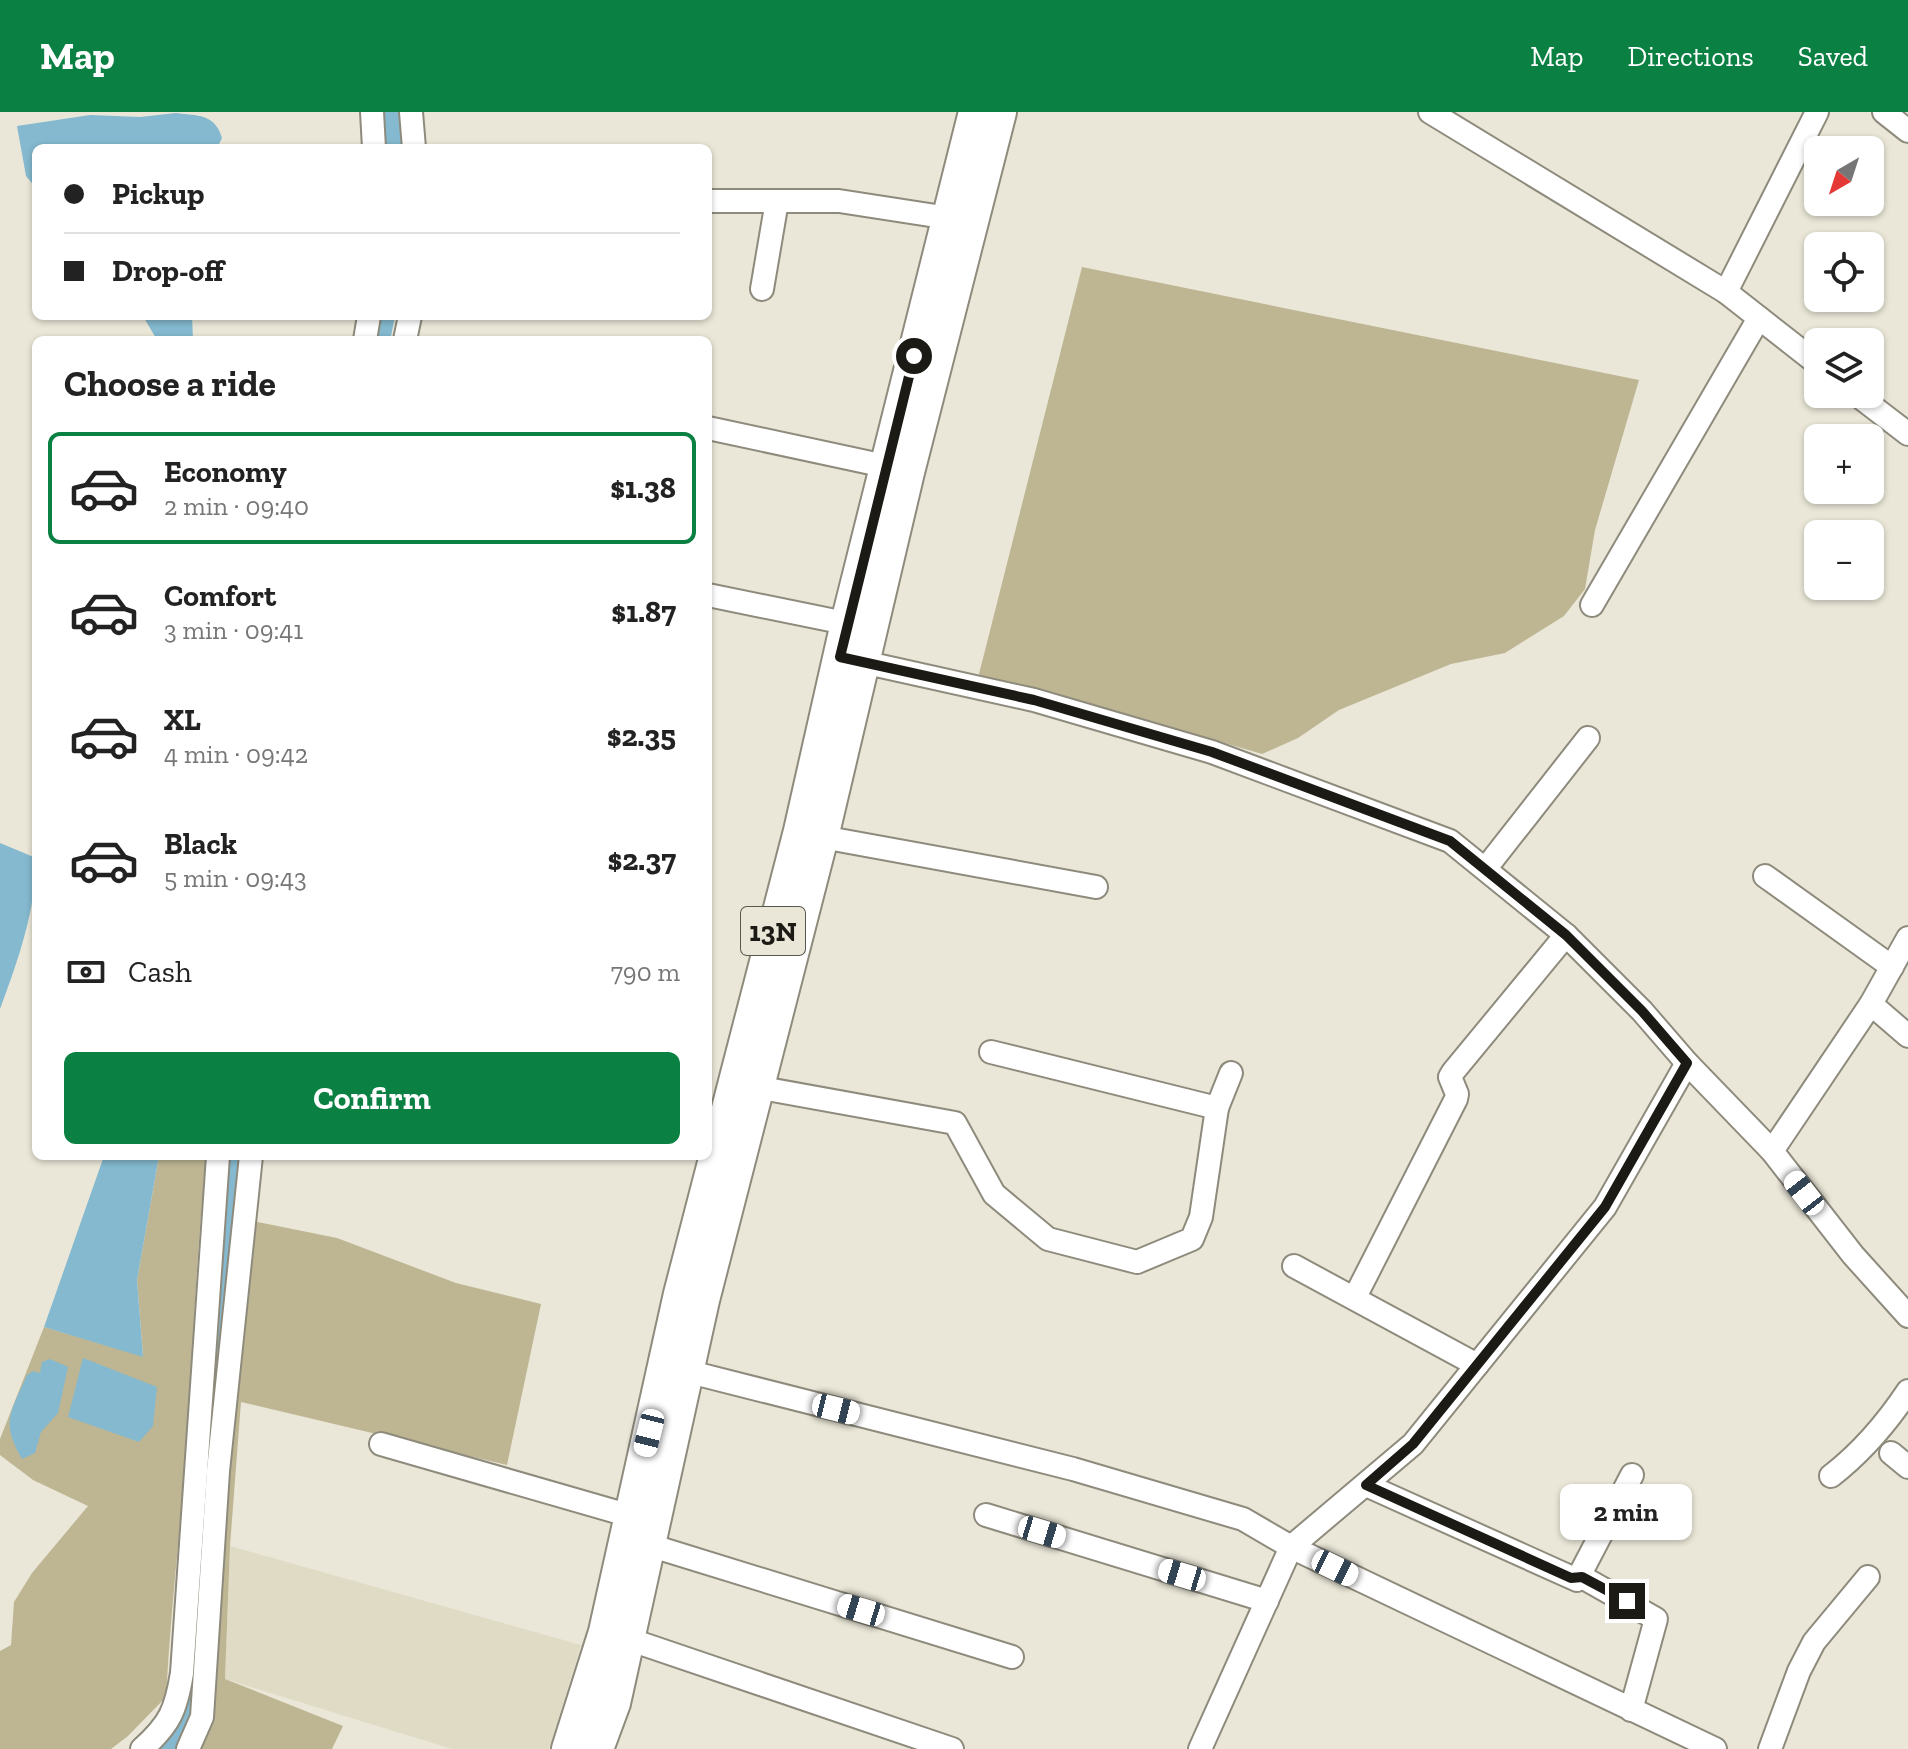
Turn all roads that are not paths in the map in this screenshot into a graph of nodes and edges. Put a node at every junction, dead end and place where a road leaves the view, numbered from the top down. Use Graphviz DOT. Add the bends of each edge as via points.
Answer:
graph roads {
  1 [pos="372,112"];
  2 [pos="411,112"];
  3 [pos="975,112"];
  4 [pos="1000,112"];
  5 [pos="1430,112"];
  6 [pos="1817,112"];
  7 [pos="1884,112"];
  8 [pos="1908,131"];
  9 [pos="374,144"];
  10 [pos="414,144"];
  11 [pos="712,201"];
  12 [pos="777,201"];
  13 [pos="949,218"];
  14 [pos="762,289"];
  15 [pos="1726,292"];
  16 [pos="1759,318"];
  17 [pos="1804,353"];
  18 [pos="1874,408"];
  19 [pos="712,429"];
  20 [pos="1908,434"];
  21 [pos="885,466"];
  22 [pos="712,596"];
  23 [pos="1592,605"];
  24 [pos="859,625"];
  25 [pos="852,659"];
  26 [pos="1588,738"];
  27 [pos="822,837"];
  28 [pos="1486,868"];
  29 [pos="1765,876"];
  30 [pos="1096,887"];
  31 [pos="1566,935"];
  32 [pos="1908,938"];
  33 [pos="1892,967"];
  34 [pos="1871,1004"];
  35 [pos="1908,1036"];
  36 [pos="991,1052"];
  37 [pos="1687,1063"];
  38 [pos="1231,1073"];
  39 [pos="756,1087"];
  40 [pos="1217,1108"];
  41 [pos="1772,1151"];
  42 [pos="218,1160"];
  43 [pos="251,1160"];
  44 [pos="1294,1266"];
  45 [pos="1355,1297"];
  46 [pos="1904,1307"];
  47 [pos="1477,1365"];
  48 [pos="677,1369"];
  49 [pos="1908,1391"];
  50 [pos="381,1444"];
  51 [pos="1891,1453"];
  52 [pos="1908,1467"];
  53 [pos="1632,1475"];
  54 [pos="1831,1476"];
  55 [pos="1366,1485"];
  56 [pos="986,1515"];
  57 [pos="631,1516"];
  58 [pos="649,1545"];
  59 [pos="1291,1547"];
  60 [pos="1582,1577"];
  61 [pos="1868,1577"];
  62 [pos="1267,1601"];
  63 [pos="628,1639"];
  64 [pos="1012,1657"];
  65 [pos="1631,1710"];
  66 [pos="1688,1744"];
  67 [pos="142,1749"];
  68 [pos="188,1749"];
  69 [pos="568,1749"];
  70 [pos="597,1749"];
  71 [pos="952,1749"];
  72 [pos="1200,1749"];
  73 [pos="1715,1749"];
  74 [pos="1770,1749"];
  1 -- 9 [label="street"];
  2 -- 10 [label="street"];
  3 -- 13 [label="highway, 13N"];
  4 -- 24 [label="highway, 13N"];
  5 -- 15 [label="street"];
  6 -- 15 [label="street"];
  7 -- 8 [label="street"];
  11 -- 12 [label="street"];
  12 -- 13 [label="street" via="839,201"];
  12 -- 14 [label="street"];
  13 -- 21 [label="highway, 13N"];
  15 -- 16 [label="street"];
  16 -- 17 [label="street"];
  16 -- 23 [label="street"];
  18 -- 20 [label="street"];
  19 -- 21 [label="street"];
  21 -- 24 [label="highway, 13N"];
  22 -- 24 [label="street"];
  24 -- 25 [label="highway, 13N"];
  25 -- 27 [label="highway, 13N"];
  25 -- 28 [label="street" via="1034,700 1212,752 1450,841"];
  25 -- 48 [label="highway, 13N" via="800,831 684,1279"];
  26 -- 28 [label="street"];
  27 -- 30 [label="street"];
  27 -- 39 [label="highway, 13N"];
  28 -- 31 [label="street"];
  29 -- 33 [label="street"];
  31 -- 37 [label="street"];
  31 -- 45 [label="street" via="1450,1077 1456,1099"];
  32 -- 33 [label="street"];
  33 -- 34 [label="street"];
  34 -- 35 [label="street"];
  34 -- 41 [label="street"];
  36 -- 40 [label="street"];
  37 -- 41 [label="street"];
  37 -- 47 [label="street" via="1605,1207"];
  38 -- 40 [label="street"];
  39 -- 40 [label="street" via="955,1123 994,1194 1048,1239 1137,1262 1192,1239 1201,1217"];
  39 -- 48 [label="highway, 13N"];
  41 -- 46 [label="street" via="1853,1255"];
  42 -- 67 [label="street" via="182,1673 166,1728"];
  43 -- 68 [label="street" via="218,1471 202,1717"];
  44 -- 45 [label="street"];
  45 -- 47 [label="street"];
  47 -- 55 [label="street" via="1413,1444"];
  48 -- 57 [label="highway, 13N"];
  48 -- 58 [label="highway, 13N"];
  48 -- 59 [label="street" via="1087,1473 1243,1519"];
  49 -- 54 [label="street" via="1867,1444"];
  50 -- 57 [label="street"];
  51 -- 52 [label="street"];
  53 -- 60 [label="street"];
  55 -- 59 [label="street"];
  55 -- 60 [label="street" via="1571,1578"];
  56 -- 62 [label="street"];
  57 -- 69 [label="highway, 13N" via="605,1632"];
  58 -- 63 [label="highway, 13N"];
  58 -- 64 [label="street"];
  59 -- 62 [label="street"];
  59 -- 65 [label="street"];
  60 -- 65 [label="street" via="1656,1619"];
  61 -- 74 [label="street" via="1814,1642"];
  62 -- 72 [label="street"];
  63 -- 70 [label="highway, 13N"];
  63 -- 71 [label="street"];
  65 -- 66 [label="street"];
  66 -- 73 [label="street"];
}
